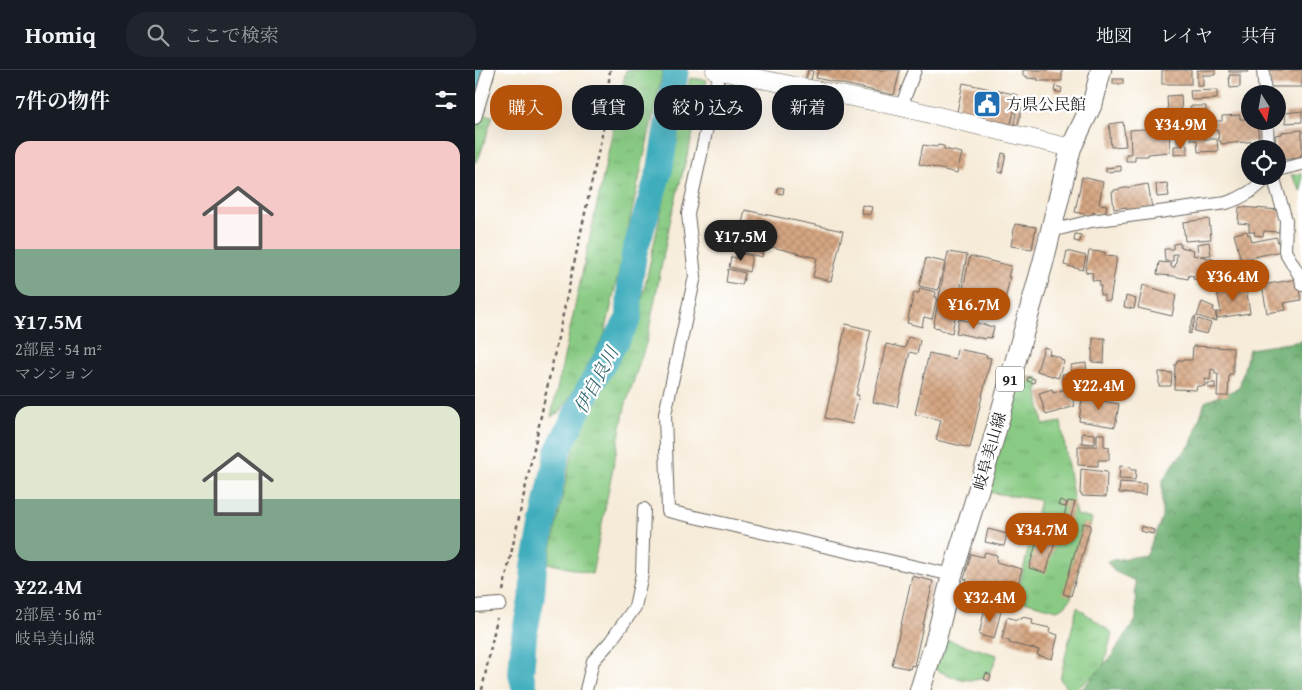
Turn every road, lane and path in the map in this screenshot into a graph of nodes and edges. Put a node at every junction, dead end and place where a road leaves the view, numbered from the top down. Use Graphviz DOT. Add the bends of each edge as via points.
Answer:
graph roads {
  1 [pos="489,70"];
  2 [pos="610,70"];
  3 [pos="915,70"];
  4 [pos="1101,70"];
  5 [pos="1263,70"];
  6 [pos="718,75"];
  7 [pos="1264,85"];
  8 [pos="901,107"];
  9 [pos="475,118"];
  10 [pos="1071,148"];
  11 [pos="1302,164"];
  12 [pos="1286,168"];
  13 [pos="1259,185"];
  14 [pos="1276,185"];
  15 [pos="1051,231"];
  16 [pos="1302,285"];
  17 [pos="644,510"];
  18 [pos="952,575"];
  19 [pos="500,604"];
  20 [pos="475,606"];
  21 [pos="482,690"];
  22 [pos="586,690"];
  23 [pos="920,690"];
  1 -- 9 [label="street"];
  2 -- 19 [label="path" via="605,121"];
  3 -- 8 [label="street"];
  4 -- 10 [label="main road, 岐阜美山線 / 91" via="1093,102"];
  5 -- 7 [label="street"];
  6 -- 8 [label="main road"];
  6 -- 18 [label="street" via="688,214 695,276 665,414 668,511"];
  8 -- 10 [label="main road"];
  10 -- 15 [label="main road, 岐阜美山線 / 91"];
  11 -- 12 [label="street"];
  13 -- 15 [label="street" via="1226,204 1091,221"];
  14 -- 16 [label="street" via="1286,220 1285,251"];
  15 -- 18 [label="main road, 岐阜美山線 / 91"];
  17 -- 22 [label="street" via="641,574 635,607 593,660"];
  18 -- 23 [label="main road, 岐阜美山線 / 91"];
  19 -- 20 [label="street"];
  19 -- 21 [label="path"];
}
